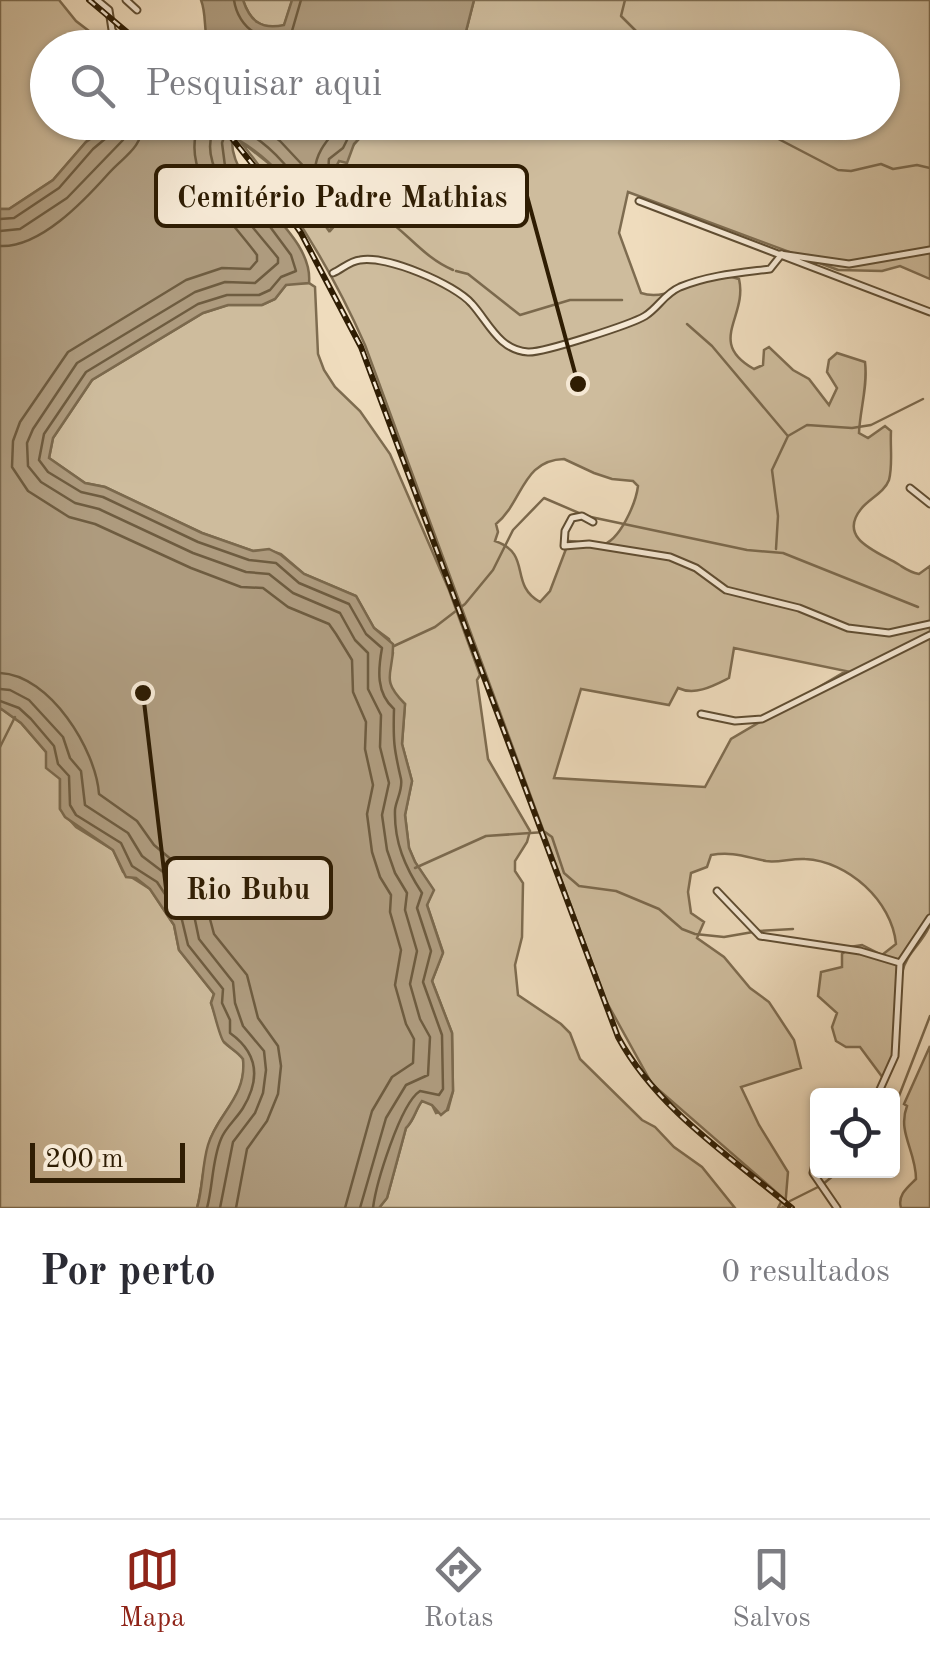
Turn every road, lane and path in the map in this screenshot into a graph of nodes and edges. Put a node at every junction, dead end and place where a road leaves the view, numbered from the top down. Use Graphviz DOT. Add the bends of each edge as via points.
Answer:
graph roads {
  1 [pos="97,0"];
  2 [pos="127,0"];
  3 [pos="137,10"];
  4 [pos="112,30"];
  5 [pos="639,201"];
  6 [pos="930,250"];
  7 [pos="782,256"];
  8 [pos="333,273"];
  9 [pos="930,312"];
  10 [pos="910,488"];
  11 [pos="930,504"];
  12 [pos="592,522"];
  13 [pos="930,624"];
  14 [pos="930,635"];
  15 [pos="700,714"];
  16 [pos="718,892"];
  17 [pos="929,921"];
  18 [pos="900,963"];
  19 [pos="881,1088"];
  20 [pos="816,1178"];
  21 [pos="837,1208"];
  1 -- 4 [label="street" via="109,10"];
  2 -- 3 [label="street"];
  5 -- 7 [label="street"];
  6 -- 7 [label="street" via="850,264"];
  7 -- 8 [label="street" via="770,269 714,275 680,287 631,324 530,352 497,338 468,300 406,267 366,259"];
  7 -- 9 [label="street"];
  10 -- 11 [label="street"];
  12 -- 13 [label="street" via="582,516 570,520 564,546 670,557 726,590 848,628 889,633"];
  14 -- 15 [label="street" via="762,719"];
  16 -- 18 [label="street" via="760,936 860,950"];
  17 -- 18 [label="street"];
  18 -- 19 [label="street" via="895,1056"];
  20 -- 21 [label="street"];
}
